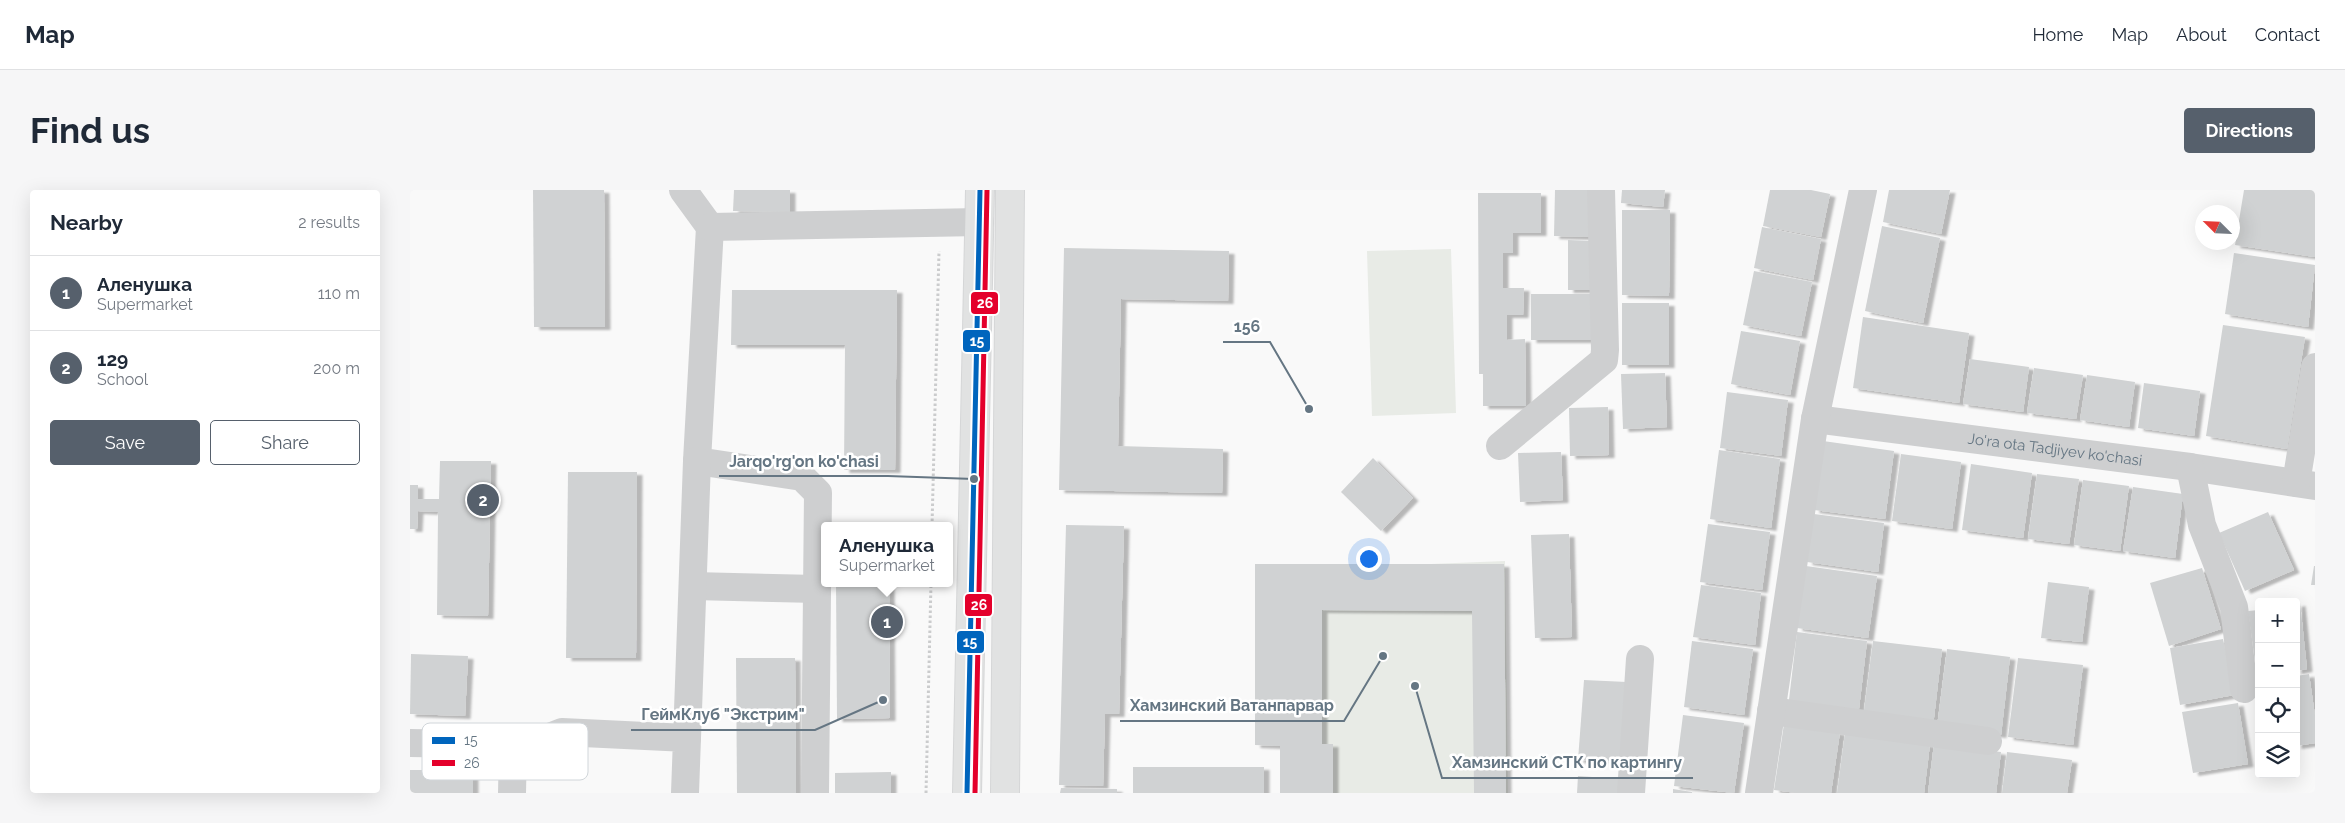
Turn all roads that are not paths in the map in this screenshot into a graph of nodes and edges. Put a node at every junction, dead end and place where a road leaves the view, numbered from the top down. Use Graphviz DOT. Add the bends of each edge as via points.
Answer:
graph roads {
  1 [pos="683,190"];
  2 [pos="980,190"];
  3 [pos="1010,190"];
  4 [pos="1601,190"];
  5 [pos="1863,190"];
  6 [pos="980,222"];
  7 [pos="710,227"];
  8 [pos="2315,367"];
  9 [pos="1815,419"];
  10 [pos="1500,446"];
  11 [pos="697,461"];
  12 [pos="2190,467"];
  13 [pos="2306,484"];
  14 [pos="693,586"];
  15 [pos="817,589"];
  16 [pos="1640,659"];
  17 [pos="2244,689"];
  18 [pos="1771,711"];
  19 [pos="588,733"];
  20 [pos="687,738"];
  21 [pos="1988,741"];
  22 [pos="512,780"];
  23 [pos="512,793"];
  24 [pos="685,793"];
  25 [pos="815,793"];
  26 [pos="968,793"];
  27 [pos="1005,793"];
  28 [pos="1631,793"];
  29 [pos="1759,793"];
  1 -- 7 [label="street"];
  2 -- 6 [label="main road"];
  3 -- 27 [label="main road"];
  4 -- 10 [label="street" via="1604,360"];
  5 -- 9 [label="street"];
  6 -- 7 [label="street"];
  6 -- 26 [label="main road"];
  7 -- 11 [label="street"];
  8 -- 13 [label="street, Jo'ra ota Tadjiyev ko'chasi"];
  9 -- 12 [label="street, Jo'ra ota Tadjiyev ko'chasi"];
  9 -- 18 [label="street"];
  11 -- 14 [label="street"];
  11 -- 15 [label="street" via="802,477 811,483 818,492"];
  12 -- 13 [label="street, Jo'ra ota Tadjiyev ko'chasi"];
  12 -- 17 [label="street" via="2202,525 2234,607"];
  14 -- 15 [label="street"];
  14 -- 20 [label="street"];
  15 -- 25 [label="street"];
  16 -- 28 [label="street"];
  18 -- 21 [label="street"];
  18 -- 29 [label="street"];
  19 -- 20 [label="street"];
  20 -- 24 [label="street"];
  22 -- 23 [label="street"];
}
